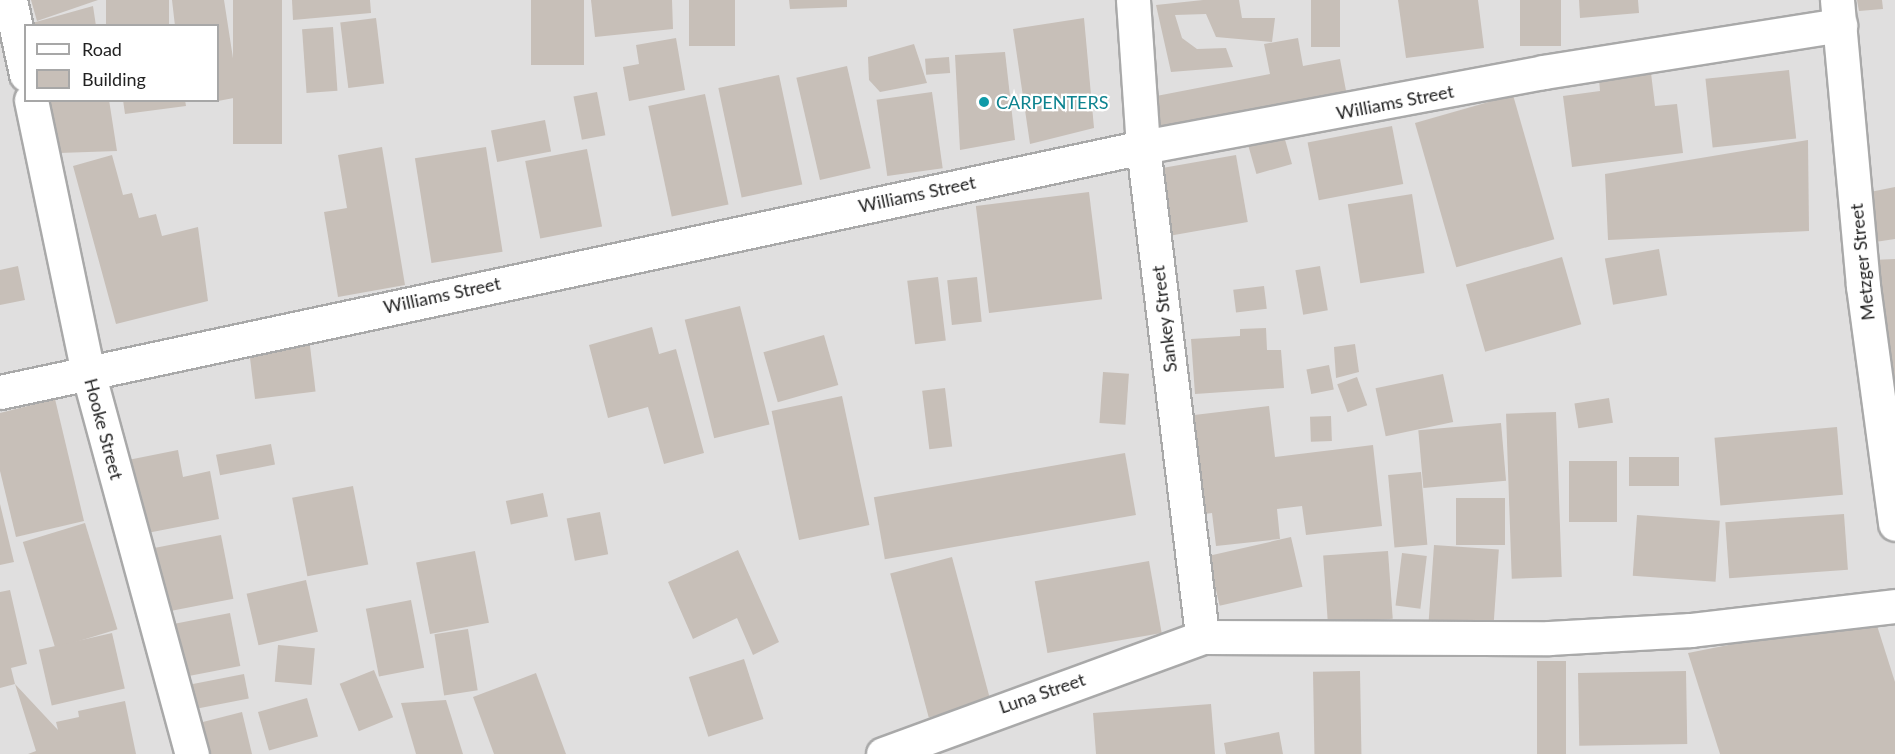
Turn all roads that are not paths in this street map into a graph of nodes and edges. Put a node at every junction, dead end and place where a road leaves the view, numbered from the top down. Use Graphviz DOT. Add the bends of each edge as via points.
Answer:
graph roads {
  1 [pos="10,0"];
  2 [pos="1133,0"];
  3 [pos="1839,12"];
  4 [pos="24,65"];
  5 [pos="31,102"];
  6 [pos="1143,147"];
  7 [pos="88,372"];
  8 [pos="0,392"];
  9 [pos="1895,524"];
  10 [pos="1895,606"];
  11 [pos="1202,637"];
  12 [pos="192,754"];
  13 [pos="884,754"];
  1 -- 4 [label="street"];
  2 -- 6 [label="street, Sankey Street"];
  3 -- 6 [label="street, Williams Street"];
  3 -- 9 [label="street, Metzger Street" via="1863,286"];
  5 -- 7 [label="street, Hooke Street"];
  6 -- 7 [label="street, Williams Street"];
  6 -- 11 [label="street, Sankey Street"];
  7 -- 8 [label="street, Williams Street"];
  7 -- 12 [label="street, Hooke Street"];
  10 -- 11 [label="street" via="1691,630 1549,638"];
  11 -- 13 [label="street, Luna Street"];
}
